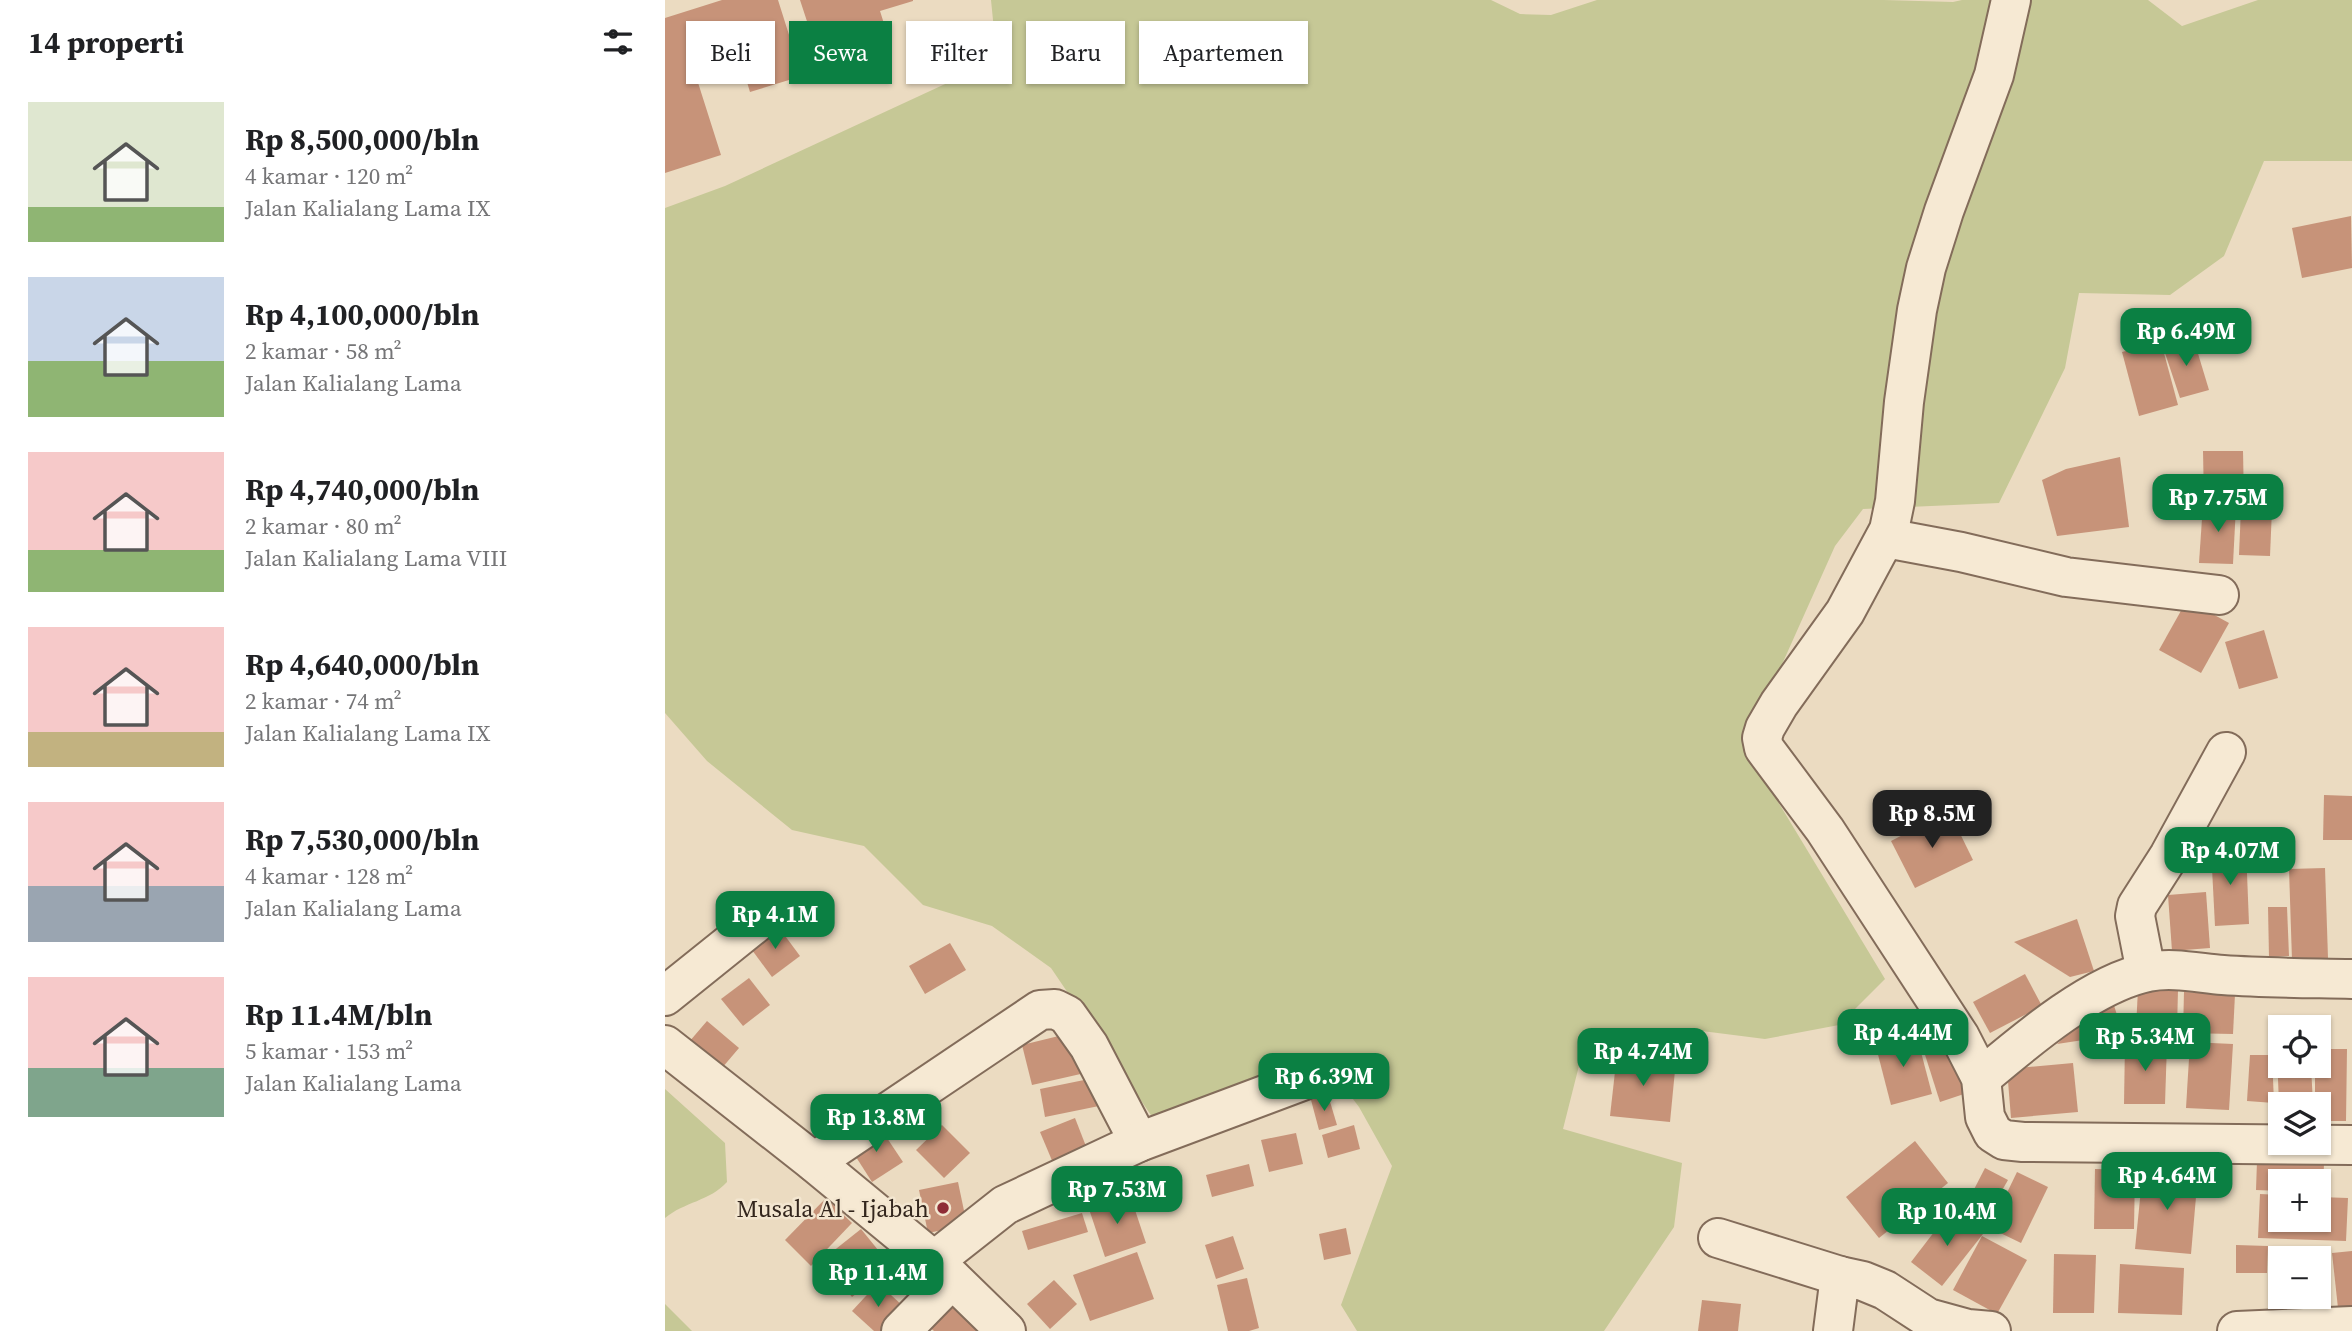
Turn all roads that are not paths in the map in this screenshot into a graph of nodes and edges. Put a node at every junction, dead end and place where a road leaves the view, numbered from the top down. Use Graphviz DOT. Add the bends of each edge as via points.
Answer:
graph roads {
  1 [pos="2011,0"];
  2 [pos="1886,538"];
  3 [pos="2219,594"];
  4 [pos="2226,752"];
  5 [pos="767,914"];
  6 [pos="2146,972"];
  7 [pos="2352,979"];
  8 [pos="665,996"];
  9 [pos="665,1045"];
  10 [pos="1310,1078"];
  11 [pos="1981,1078"];
  12 [pos="1139,1142"];
  13 [pos="2352,1145"];
  14 [pos="814,1163"];
  15 [pos="1718,1238"];
  16 [pos="943,1270"];
  17 [pos="1840,1276"];
  18 [pos="2352,1326"];
  19 [pos="901,1331"];
  20 [pos="1006,1331"];
  21 [pos="1833,1331"];
  22 [pos="1991,1331"];
  23 [pos="2237,1331"];
  1 -- 2 [label="street" via="1994,75 1926,268"];
  2 -- 3 [label="street" via="2066,577"];
  2 -- 11 [label="street" via="1845,612 1779,705 1762,738 1764,748 1825,830 1960,1037"];
  4 -- 6 [label="street" via="2137,906"];
  5 -- 8 [label="street"];
  6 -- 7 [label="street"];
  6 -- 11 [label="street" via="2079,1002"];
  9 -- 14 [label="street"];
  10 -- 12 [label="street"];
  11 -- 13 [label="street" via="1985,1117 1993,1133 2004,1140"];
  12 -- 14 [label="street" via="1089,1046 1067,1015 1055,1009 1040,1010"];
  12 -- 16 [label="street" via="1005,1205"];
  14 -- 16 [label="street"];
  15 -- 17 [label="street"];
  16 -- 19 [label="street"];
  16 -- 20 [label="street"];
  17 -- 21 [label="street"];
  17 -- 22 [label="street" via="1885,1290 1928,1318"];
  18 -- 23 [label="street"];
}
